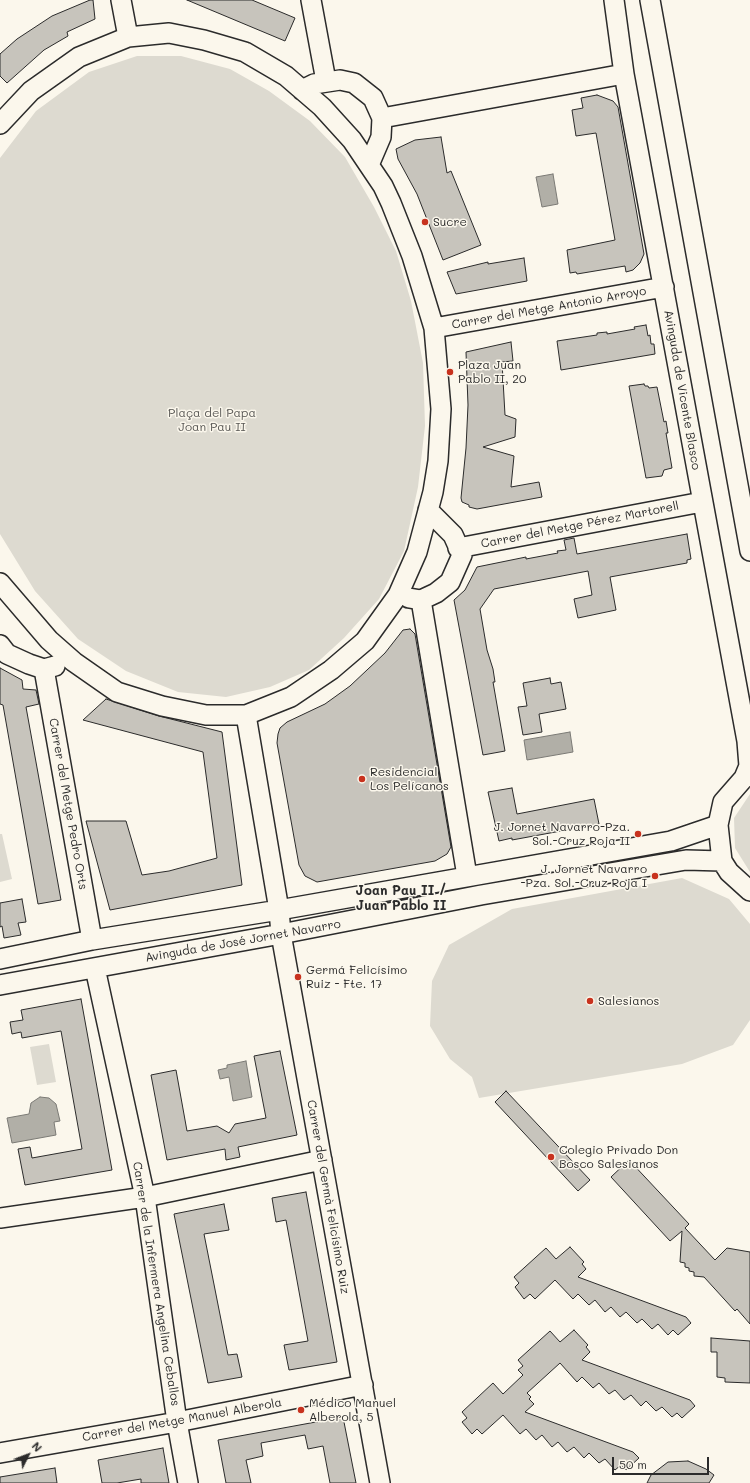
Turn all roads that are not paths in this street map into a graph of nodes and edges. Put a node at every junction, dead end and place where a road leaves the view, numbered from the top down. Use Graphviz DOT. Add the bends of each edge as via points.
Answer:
graph roads {
  1 [pos="121,0"];
  2 [pos="311,0"];
  3 [pos="614,0"];
  4 [pos="650,0"];
  5 [pos="128,36"];
  6 [pos="624,74"];
  7 [pos="326,81"];
  8 [pos="302,90"];
  9 [pos="382,118"];
  10 [pos="0,124"];
  11 [pos="368,165"];
  12 [pos="664,287"];
  13 [pos="434,328"];
  14 [pos="745,493"];
  15 [pos="702,502"];
  16 [pos="428,510"];
  17 [pos="458,548"];
  18 [pos="750,551"];
  19 [pos="1,587"];
  20 [pos="398,595"];
  21 [pos="421,600"];
  22 [pos="0,645"];
  23 [pos="74,662"];
  24 [pos="44,669"];
  25 [pos="246,715"];
  26 [pos="747,777"];
  27 [pos="718,825"];
  28 [pos="722,861"];
  29 [pos="467,876"];
  30 [pos="750,891"];
  31 [pos="279,910"];
  32 [pos="281,934"];
  33 [pos="92,940"];
  34 [pos="0,959"];
  35 [pos="95,968"];
  36 [pos="0,985"];
  37 [pos="322,1160"];
  38 [pos="145,1197"];
  39 [pos="0,1218"];
  40 [pos="363,1386"];
  41 [pos="178,1422"];
  42 [pos="0,1453"];
  43 [pos="188,1483"];
  44 [pos="380,1483"];
  1 -- 5 [label="street"];
  2 -- 7 [label="street"];
  3 -- 6 [label="street, Avinguda de Vicente Blasco"];
  4 -- 14 [label="street"];
  5 -- 8 [label="street" via="169,33 245,52 286,76"];
  5 -- 10 [label="street" via="79,57 31,91"];
  6 -- 9 [label="street"];
  6 -- 12 [label="street, Avinguda de Vicente Blasco"];
  7 -- 8 [label="street"];
  7 -- 9 [label="street" via="340,80 358,86 373,98"];
  8 -- 11 [label="street" via="322,107 352,140"];
  9 -- 11 [label="street" via="381,137"];
  11 -- 13 [label="street" via="383,186 397,216"];
  12 -- 13 [label="street, Carrer del Metge Antonio Arroyo"];
  12 -- 15 [label="street, Avinguda de Vicente Blasco"];
  13 -- 16 [label="street" via="441,409 438,461"];
  14 -- 18 [label="street"];
  15 -- 17 [label="street, Carrer del Metge Pérez Martorell"];
  15 -- 26 [label="street, Avinguda de Vicente Blasco" via="747,741"];
  16 -- 17 [label="street" via="453,535"];
  16 -- 20 [label="street" via="417,552"];
  17 -- 21 [label="street" via="462,555 450,582"];
  19 -- 23 [label="street" via="36,627"];
  20 -- 21 [label="street"];
  20 -- 25 [label="street" via="365,640 331,670 291,697"];
  21 -- 29 [label="street"];
  22 -- 24 [label="street" via="7,654"];
  23 -- 24 [label="street"];
  23 -- 25 [label="street" via="117,692 162,706 206,715"];
  24 -- 33 [label="street, Carrer del Metge Pedro Orts"];
  25 -- 31 [label="street, Carrer del Germà Felicísimo Ruiz"];
  26 -- 27 [label="street" via="723,802"];
  27 -- 28 [label="street"];
  27 -- 29 [label="street, Avinguda de José Jornet Navarro" via="671,841"];
  28 -- 30 [label="street" via="729,872"];
  28 -- 32 [label="street, Avinguda de José Jornet Navarro" via="686,860 481,895"];
  29 -- 31 [label="street, Avinguda de José Jornet Navarro"];
  31 -- 32 [label="street, Carrer del Germà Felicísimo Ruiz"];
  31 -- 33 [label="street, Avinguda de José Jornet Navarro"];
  32 -- 35 [label="street, Avinguda de José Jornet Navarro"];
  32 -- 37 [label="street, Carrer del Germà Felicísimo Ruiz"];
  33 -- 34 [label="street, Avinguda de José Jornet Navarro"];
  35 -- 36 [label="street, Avinguda de José Jornet Navarro"];
  35 -- 38 [label="street, Carrer de la Infermera Angelina Ceballos"];
  37 -- 38 [label="street"];
  37 -- 40 [label="street, Carrer del Germà Felicísimo Ruiz"];
  38 -- 39 [label="street"];
  38 -- 41 [label="street, Carrer de la Infermera Angelina Ceballos"];
  40 -- 41 [label="street, Carrer del Metge Manuel Alberola"];
  40 -- 44 [label="street, Carrer del Germà Felicísimo Ruiz"];
  41 -- 42 [label="street, Carrer del Metge Manuel Alberola"];
  41 -- 43 [label="street, Carrer de la Infermera Angelina Ceballos"];
}
